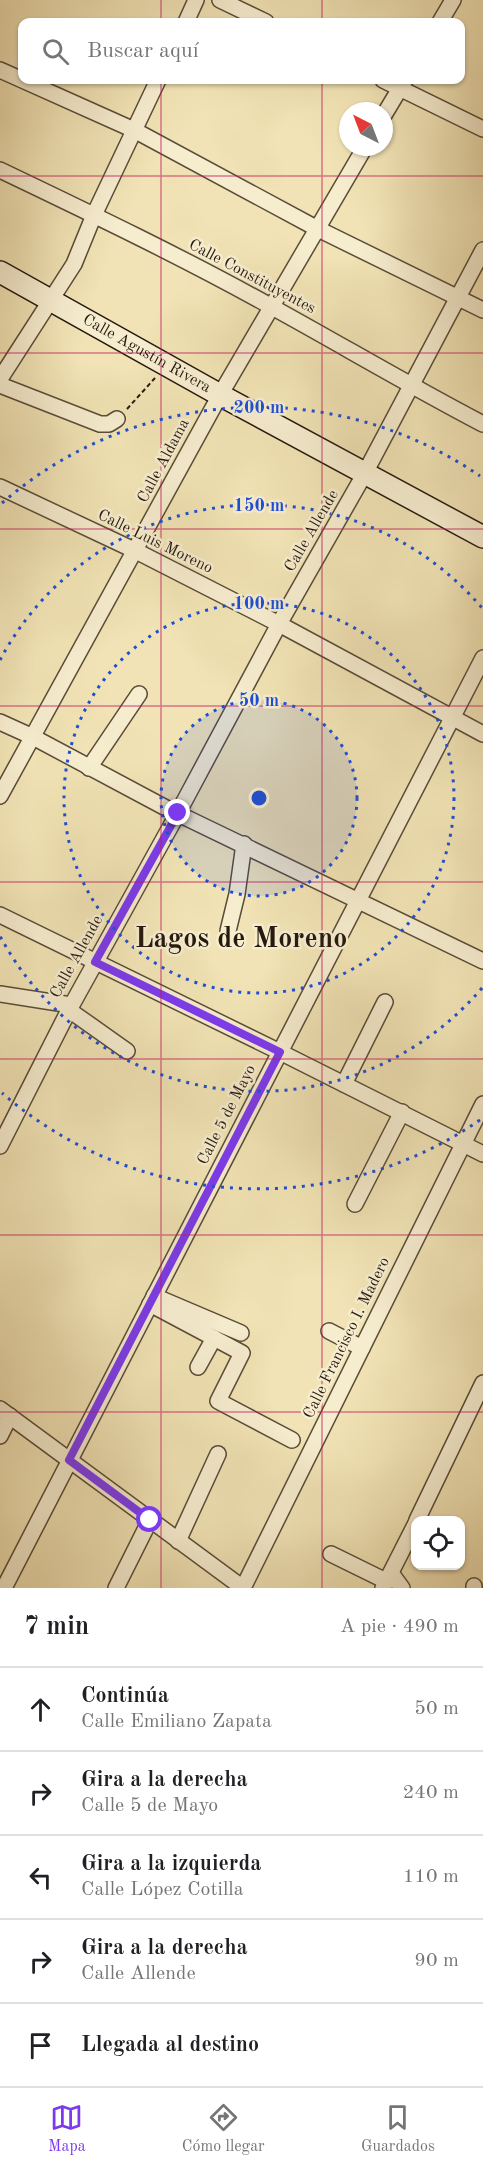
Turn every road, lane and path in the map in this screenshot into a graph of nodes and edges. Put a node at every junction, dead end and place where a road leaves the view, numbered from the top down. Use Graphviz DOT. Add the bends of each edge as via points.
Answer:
graph roads {
  1 [pos="196,0"];
  2 [pos="220,0"];
  3 [pos="453,0"];
  4 [pos="188,18"];
  5 [pos="258,18"];
  6 [pos="442,18"];
  7 [pos="0,70"];
  8 [pos="18,78"];
  9 [pos="31,84"];
  10 [pos="156,84"];
  11 [pos="403,84"];
  12 [pos="392,102"];
  13 [pos="483,129"];
  14 [pos="134,130"];
  15 [pos="360,156"];
  16 [pos="0,170"];
  17 [pos="94,215"];
  18 [pos="316,228"];
  19 [pos="483,249"];
  20 [pos="0,272"];
  21 [pos="457,298"];
  22 [pos="52,300"];
  23 [pos="271,306"];
  24 [pos="483,310"];
  25 [pos="167,365"];
  26 [pos="0,380"];
  27 [pos="0,385"];
  28 [pos="411,387"];
  29 [pos="220,394"];
  30 [pos="117,419"];
  31 [pos="483,424"];
  32 [pos="365,473"];
  33 [pos="0,487"];
  34 [pos="483,537"];
  35 [pos="136,551"];
  36 [pos="279,624"];
  37 [pos="483,658"];
  38 [pos="139,694"];
  39 [pos="452,718"];
  40 [pos="0,722"];
  41 [pos="483,734"];
  42 [pos="33,737"];
  43 [pos="89,768"];
  44 [pos="0,796"];
  45 [pos="178,813"];
  46 [pos="244,844"];
  47 [pos="358,900"];
  48 [pos="0,915"];
  49 [pos="228,931"];
  50 [pos="483,961"];
  51 [pos="95,962"];
  52 [pos="0,994"];
  53 [pos="385,1002"];
  54 [pos="70,1007"];
  55 [pos="127,1051"];
  56 [pos="280,1052"];
  57 [pos="344,1084"];
  58 [pos="483,1104"];
  59 [pos="402,1113"];
  60 [pos="463,1143"];
  61 [pos="0,1146"];
  62 [pos="483,1154"];
  63 [pos="355,1204"];
  64 [pos="152,1300"];
  65 [pos="328,1331"];
  66 [pos="241,1332"];
  67 [pos="214,1338"];
  68 [pos="362,1348"];
  69 [pos="198,1367"];
  70 [pos="483,1383"];
  71 [pos="5,1413"];
  72 [pos="0,1436"];
  73 [pos="292,1440"];
  74 [pos="218,1454"];
  75 [pos="69,1460"];
  76 [pos="419,1516"];
  77 [pos="150,1520"];
  78 [pos="411,1532"];
  79 [pos="178,1540"];
  80 [pos="331,1554"];
  81 [pos="387,1581"];
  82 [pos="4,1588"];
  83 [pos="116,1588"];
  84 [pos="243,1588"];
  85 [pos="402,1588"];
  1 -- 4 [label="street"];
  2 -- 5 [label="street"];
  3 -- 6 [label="street"];
  7 -- 8 [label="street"];
  9 -- 14 [label="street"];
  10 -- 14 [label="street"];
  11 -- 12 [label="street"];
  11 -- 13 [label="street"];
  14 -- 17 [label="street"];
  14 -- 18 [label="street"];
  15 -- 18 [label="street, Calle Aldama"];
  16 -- 17 [label="street, Calle Constituyentes"];
  17 -- 22 [label="street" via="74,264"];
  17 -- 23 [label="street, Calle Constituyentes"];
  18 -- 21 [label="street"];
  18 -- 23 [label="street, Calle Aldama"];
  19 -- 21 [label="street, Calle Allende"];
  20 -- 22 [label="main road, Calle Agustín Rivera"];
  21 -- 24 [label="street"];
  21 -- 28 [label="street, Calle Allende"];
  22 -- 25 [label="main road, Calle Agustín Rivera"];
  22 -- 26 [label="street"];
  23 -- 28 [label="street, Calle Constituyentes"];
  23 -- 29 [label="street, Calle Aldama"];
  25 -- 29 [label="main road, Calle Agustín Rivera"];
  25 -- 30 [label="path"];
  27 -- 30 [label="street" via="100,424"];
  28 -- 31 [label="street, Calle Constituyentes"];
  28 -- 32 [label="street, Calle Allende"];
  29 -- 32 [label="main road, Calle Agustín Rivera"];
  29 -- 35 [label="street, Calle Aldama"];
  32 -- 34 [label="main road, Calle Agustín Rivera"];
  32 -- 36 [label="street, Calle Allende"];
  33 -- 35 [label="street, Calle Luis Moreno"];
  35 -- 36 [label="street, Calle Luis Moreno"];
  35 -- 42 [label="street, Calle Aldama"];
  36 -- 39 [label="street, Calle Luis Moreno"];
  36 -- 45 [label="street, Calle Allende"];
  37 -- 39 [label="street, Calle 5 de Mayo"];
  38 -- 43 [label="street"];
  39 -- 41 [label="street, Calle Luis Moreno"];
  39 -- 47 [label="street, Calle 5 de Mayo"];
  40 -- 42 [label="street"];
  42 -- 43 [label="street"];
  42 -- 44 [label="street, Calle Aldama"];
  43 -- 45 [label="street"];
  45 -- 46 [label="street"];
  45 -- 51 [label="street, Calle Allende"];
  46 -- 47 [label="street"];
  46 -- 49 [label="street"];
  47 -- 50 [label="street"];
  47 -- 56 [label="street, Calle 5 de Mayo"];
  48 -- 51 [label="street"];
  51 -- 54 [label="street, Calle Allende"];
  51 -- 56 [label="street"];
  52 -- 54 [label="street"];
  53 -- 57 [label="street"];
  54 -- 55 [label="street"];
  54 -- 61 [label="street, Calle Allende"];
  56 -- 57 [label="street"];
  56 -- 64 [label="street, Calle 5 de Mayo"];
  57 -- 59 [label="street"];
  58 -- 60 [label="street, Calle Francisco I. Madero"];
  59 -- 60 [label="street"];
  59 -- 63 [label="street"];
  60 -- 62 [label="street"];
  60 -- 68 [label="street, Calle Francisco I. Madero"];
  64 -- 66 [label="street"];
  64 -- 67 [label="street"];
  64 -- 75 [label="street, Calle 5 de Mayo"];
  65 -- 68 [label="street"];
  67 -- 69 [label="street"];
  67 -- 73 [label="street" via="242,1353 218,1401"];
  68 -- 84 [label="street, Calle Francisco I. Madero"];
  70 -- 76 [label="street"];
  71 -- 72 [label="street"];
  71 -- 75 [label="street"];
  74 -- 79 [label="street"];
  75 -- 77 [label="street"];
  75 -- 82 [label="street, Calle 5 de Mayo"];
  77 -- 79 [label="street"];
  77 -- 83 [label="street"];
  78 -- 81 [label="street"];
  79 -- 84 [label="street"];
  80 -- 81 [label="street"];
  81 -- 85 [label="street"];
}
